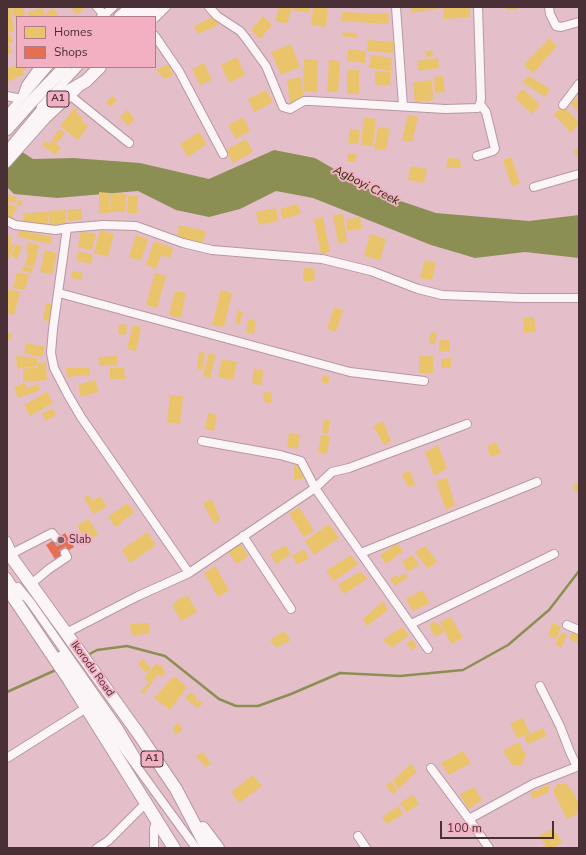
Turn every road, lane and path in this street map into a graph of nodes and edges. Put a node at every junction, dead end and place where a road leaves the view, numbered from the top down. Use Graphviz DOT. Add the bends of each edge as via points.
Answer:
graph roads {
  1 [pos="132,7"];
  2 [pos="144,7"];
  3 [pos="153,7"];
  4 [pos="166,7"];
  5 [pos="209,7"];
  6 [pos="396,7"];
  7 [pos="478,7"];
  8 [pos="549,7"];
  9 [pos="121,16"];
  10 [pos="134,16"];
  11 [pos="145,16"];
  12 [pos="156,17"];
  13 [pos="579,22"];
  14 [pos="156,37"];
  15 [pos="38,68"];
  16 [pos="47,68"];
  17 [pos="65,68"];
  18 [pos="77,68"];
  19 [pos="100,68"];
  20 [pos="86,81"];
  21 [pos="579,84"];
  22 [pos="7,96"];
  23 [pos="72,96"];
  24 [pos="21,99"];
  25 [pos="480,104"];
  26 [pos="563,105"];
  27 [pos="403,106"];
  28 [pos="14,130"];
  29 [pos="129,143"];
  30 [pos="7,145"];
  31 [pos="7,153"];
  32 [pos="223,154"];
  33 [pos="477,156"];
  34 [pos="7,163"];
  35 [pos="579,174"];
  36 [pos="534,187"];
  37 [pos="7,221"];
  38 [pos="67,228"];
  39 [pos="59,293"];
  40 [pos="579,298"];
  41 [pos="424,381"];
  42 [pos="467,424"];
  43 [pos="202,441"];
  44 [pos="536,482"];
  45 [pos="315,488"];
  46 [pos="243,536"];
  47 [pos="56,538"];
  48 [pos="7,541"];
  49 [pos="65,553"];
  50 [pos="361,553"];
  51 [pos="9,554"];
  52 [pos="554,554"];
  53 [pos="7,573"];
  54 [pos="189,573"];
  55 [pos="7,577"];
  56 [pos="31,584"];
  57 [pos="7,588"];
  58 [pos="7,599"];
  59 [pos="292,609"];
  60 [pos="412,624"];
  61 [pos="568,626"];
  62 [pos="579,630"];
  63 [pos="66,633"];
  64 [pos="428,648"];
  65 [pos="59,650"];
  66 [pos="77,675"];
  67 [pos="540,686"];
  68 [pos="83,710"];
  69 [pos="7,758"];
  70 [pos="578,767"];
  71 [pos="431,768"];
  72 [pos="126,770"];
  73 [pos="176,789"];
  74 [pos="146,803"];
  75 [pos="469,819"];
  76 [pos="157,820"];
  77 [pos="358,836"];
  78 [pos="97,848"];
  79 [pos="154,848"];
  80 [pos="174,848"];
  81 [pos="196,848"];
  82 [pos="206,848"];
  83 [pos="218,848"];
  84 [pos="366,848"];
  85 [pos="489,848"];
  1 -- 9 [label="highway"];
  2 -- 10 [label="street"];
  3 -- 11 [label="highway"];
  4 -- 12 [label="street"];
  5 -- 27 [label="street" via="245,37 266,66 286,108 290,109 311,101"];
  6 -- 27 [label="street"];
  7 -- 25 [label="street"];
  8 -- 13 [label="street" via="556,26"];
  14 -- 32 [label="street" via="179,71"];
  15 -- 24 [label="street" via="26,85"];
  16 -- 24 [label="street"];
  17 -- 28 [label="highway, A1" via="32,101"];
  18 -- 28 [label="street"];
  19 -- 20 [label="highway, A1"];
  20 -- 23 [label="street"];
  20 -- 28 [label="highway, A1"];
  21 -- 26 [label="street"];
  22 -- 24 [label="street"];
  23 -- 28 [label="street" via="47,118"];
  23 -- 29 [label="street"];
  24 -- 28 [label="street"];
  25 -- 27 [label="street" via="478,108 445,109"];
  25 -- 33 [label="street" via="486,112 495,149"];
  28 -- 30 [label="street"];
  28 -- 31 [label="highway, A1"];
  28 -- 34 [label="street"];
  35 -- 36 [label="street"];
  37 -- 38 [label="street" via="15,225 56,230"];
  38 -- 39 [label="street"];
  38 -- 40 [label="street" via="136,226 183,243 212,250 322,258 442,295"];
  39 -- 41 [label="street" via="350,372"];
  39 -- 54 [label="street" via="51,353 54,368 81,416"];
  42 -- 45 [label="street" via="332,472"];
  43 -- 45 [label="street" via="301,461"];
  44 -- 50 [label="street"];
  45 -- 46 [label="street"];
  45 -- 50 [label="street"];
  46 -- 54 [label="street"];
  46 -- 59 [label="street"];
  47 -- 51 [label="street" via="52,533"];
  48 -- 51 [label="street"];
  49 -- 56 [label="street" via="67,557"];
  50 -- 60 [label="street"];
  51 -- 56 [label="highway, Ikorodu Road / A1"];
  51 -- 65 [label="highway, Ikorodu Road / A1"];
  52 -- 60 [label="street"];
  53 -- 65 [label="street" via="31,603"];
  54 -- 63 [label="street"];
  55 -- 65 [label="street"];
  56 -- 63 [label="highway, Ikorodu Road / A1"];
  57 -- 65 [label="highway, Ikorodu Road / A1"];
  58 -- 65 [label="highway, Ikorodu Road / A1"];
  60 -- 64 [label="street"];
  61 -- 62 [label="street"];
  63 -- 65 [label="highway, Ikorodu Road / A1"];
  65 -- 66 [label="highway, Ikorodu Road / A1"];
  65 -- 66 [label="highway, Ikorodu Road / A1"];
  66 -- 68 [label="highway, Ikorodu Road / A1"];
  66 -- 72 [label="highway, Ikorodu Road / A1"];
  66 -- 73 [label="highway, Ikorodu Road / A1"];
  66 -- 81 [label="street" via="116,738"];
  67 -- 70 [label="street"];
  68 -- 69 [label="street"];
  68 -- 72 [label="highway, Ikorodu Road / A1"];
  70 -- 75 [label="street" via="533,784"];
  71 -- 75 [label="street"];
  72 -- 74 [label="highway, Ikorodu Road / A1"];
  73 -- 82 [label="highway"];
  73 -- 83 [label="highway, Ikorodu Road / A1"];
  74 -- 76 [label="highway, Ikorodu Road / A1"];
  74 -- 78 [label="street" via="108,841"];
  75 -- 85 [label="street"];
  76 -- 79 [label="street" via="154,828"];
  76 -- 80 [label="highway, Ikorodu Road / A1"];
  77 -- 84 [label="street"];
}
